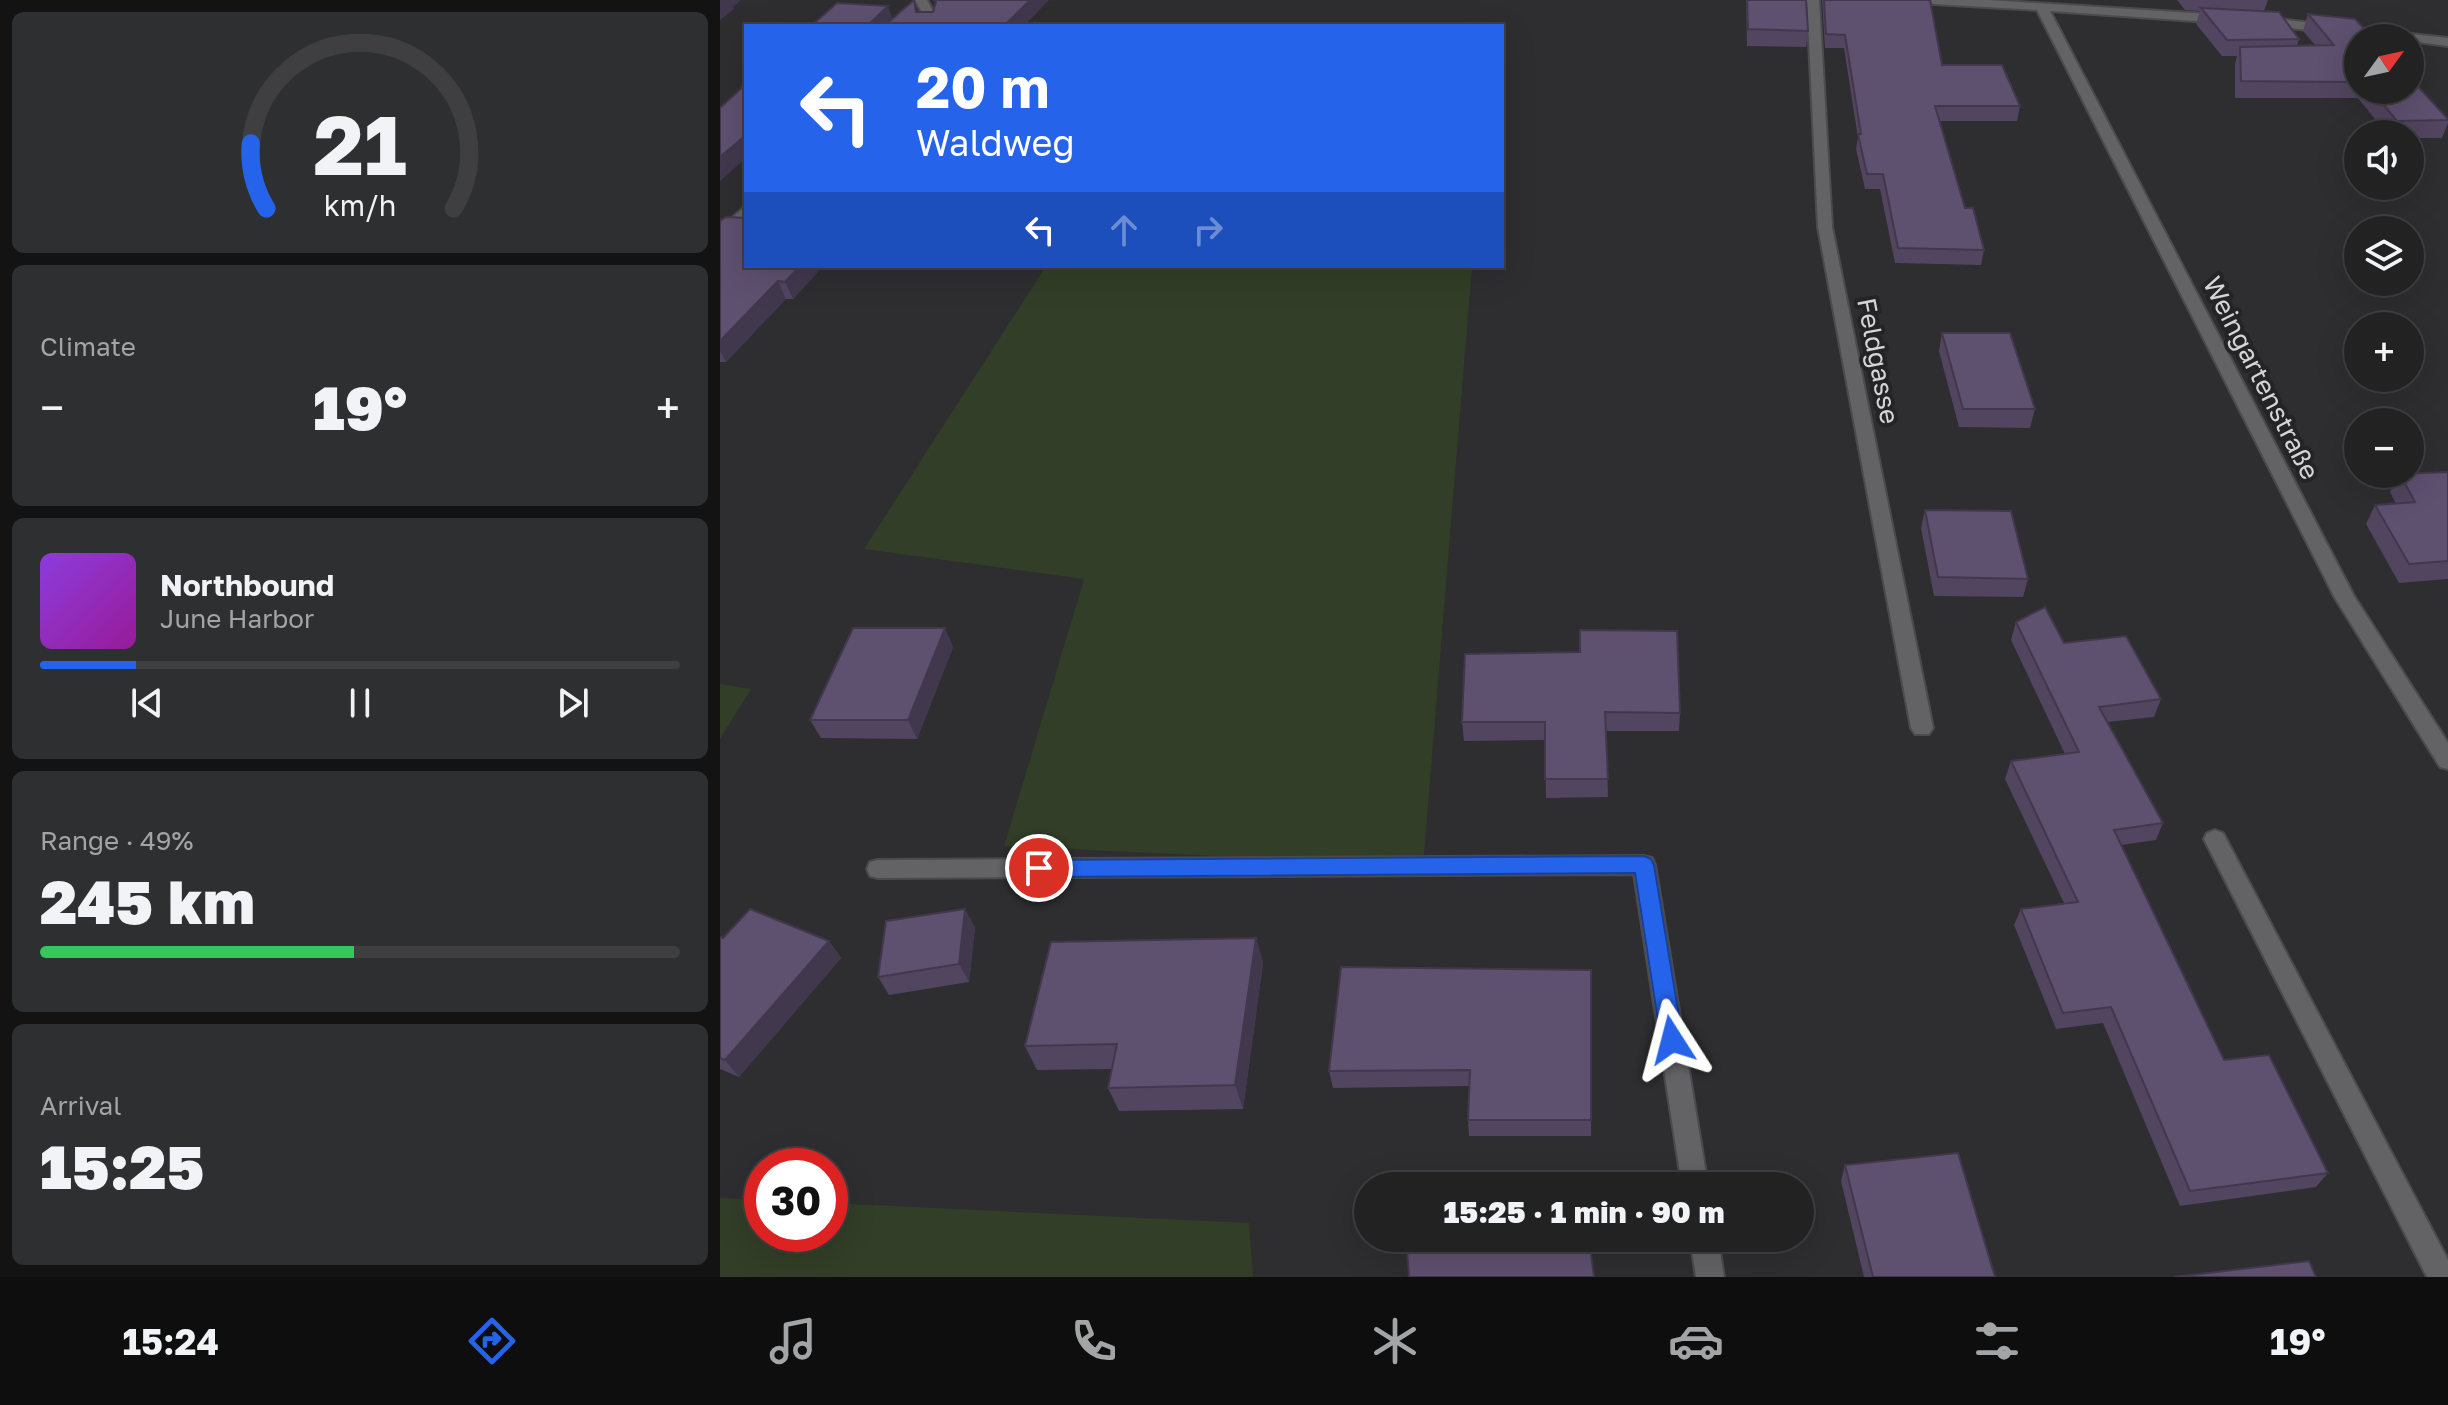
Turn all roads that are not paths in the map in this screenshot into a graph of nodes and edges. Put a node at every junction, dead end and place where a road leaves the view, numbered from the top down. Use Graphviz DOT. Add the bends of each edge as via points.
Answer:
graph roads {
  1 [pos="921,0"];
  2 [pos="1813,0"];
  3 [pos="1933,0"];
  4 [pos="2043,10"];
  5 [pos="931,24"];
  6 [pos="2448,42"];
  7 [pos="744,212"];
  8 [pos="720,236"];
  9 [pos="1922,728"];
  10 [pos="2448,761"];
  11 [pos="2215,839"];
  12 [pos="878,869"];
  13 [pos="1693,1172"];
  14 [pos="1706,1252"];
  15 [pos="1710,1277"];
  16 [pos="2442,1277"];
  1 -- 5 [label="street"];
  2 -- 9 [label="street, Feldgasse" via="1825,227"];
  3 -- 4 [label="street"];
  4 -- 6 [label="street" via="2289,22"];
  4 -- 10 [label="street, Weingartenstraße" via="2345,598"];
  7 -- 8 [label="street"];
  11 -- 16 [label="street"];
  12 -- 13 [label="street" via="1644,865"];
  14 -- 15 [label="street"];
}
